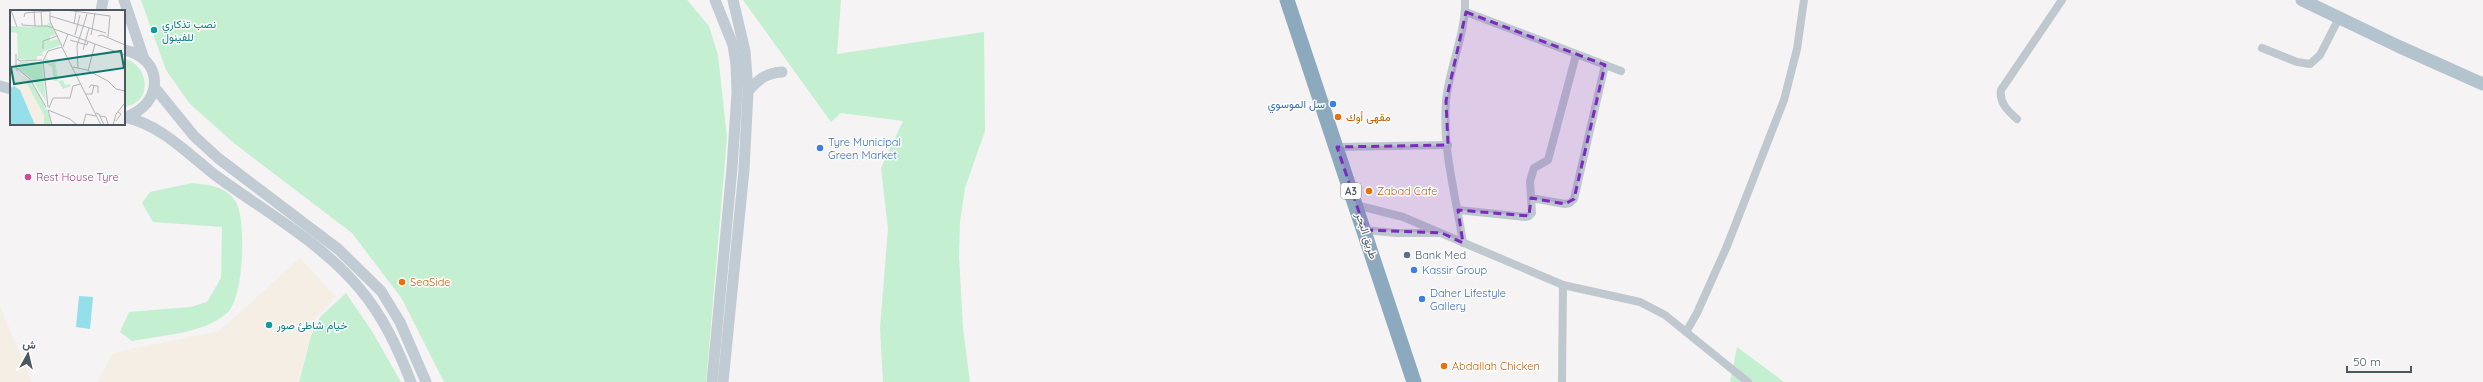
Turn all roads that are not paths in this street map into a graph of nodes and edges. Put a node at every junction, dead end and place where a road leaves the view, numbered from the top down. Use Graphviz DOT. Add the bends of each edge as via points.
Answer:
graph roads {
  1 [pos="103,0"];
  2 [pos="124,0"];
  3 [pos="715,0"];
  4 [pos="733,0"];
  5 [pos="1287,0"];
  6 [pos="1466,0"];
  7 [pos="1804,0"];
  8 [pos="2062,0"];
  9 [pos="2302,0"];
  10 [pos="101,10"];
  11 [pos="1466,12"];
  12 [pos="2339,18"];
  13 [pos="2262,48"];
  14 [pos="125,50"];
  15 [pos="1576,55"];
  16 [pos="144,59"];
  17 [pos="1605,65"];
  18 [pos="1621,71"];
  19 [pos="782,72"];
  20 [pos="2483,84"];
  21 [pos="0,86"];
  22 [pos="155,88"];
  23 [pos="10,89"];
  24 [pos="748,91"];
  25 [pos="125,117"];
  26 [pos="2017,119"];
  27 [pos="735,123"];
  28 [pos="747,124"];
  29 [pos="1448,145"];
  30 [pos="1337,147"];
  31 [pos="1531,198"];
  32 [pos="1356,205"];
  33 [pos="1458,210"];
  34 [pos="1365,230"];
  35 [pos="1442,233"];
  36 [pos="1463,243"];
  37 [pos="1563,285"];
  38 [pos="1686,332"];
  39 [pos="1561,373"];
  40 [pos="411,382"];
  41 [pos="426,382"];
  42 [pos="712,382"];
  43 [pos="723,382"];
  44 [pos="1414,382"];
  45 [pos="1556,382"];
  46 [pos="1562,382"];
  47 [pos="1748,382"];
  1 -- 10 [label="main road"];
  2 -- 16 [label="main road"];
  3 -- 27 [label="main road" via="728,29 735,58"];
  4 -- 24 [label="main road" via="745,51"];
  5 -- 30 [label="highway, طريق البحر / A3"];
  6 -- 11 [label="street"];
  7 -- 38 [label="street" via="1797,50 1784,100 1727,246 1698,313"];
  8 -- 26 [label="street" via="2001,90 2000,97 2006,108"];
  9 -- 12 [label="main road"];
  11 -- 15 [label="street"];
  11 -- 29 [label="street" via="1452,64 1446,101"];
  12 -- 13 [label="street" via="2320,56 2310,64"];
  12 -- 20 [label="main road"];
  14 -- 16 [label="main road" via="134,52"];
  15 -- 17 [label="street"];
  15 -- 31 [label="street" via="1548,160 1534,168 1530,181"];
  16 -- 22 [label="main road" via="154,77"];
  17 -- 18 [label="street"];
  17 -- 31 [label="street" via="1574,199 1565,204"];
  19 -- 24 [label="main road" via="768,73"];
  21 -- 23 [label="main road"];
  22 -- 25 [label="main road" via="145,107"];
  22 -- 41 [label="main road" via="194,136 218,158 338,249 381,291 415,353"];
  24 -- 28 [label="main road"];
  25 -- 40 [label="main road" via="144,123 180,146 332,259 377,311"];
  27 -- 28 [label="main road"];
  27 -- 42 [label="main road"];
  28 -- 43 [label="main road" via="740,221"];
  29 -- 30 [label="street"];
  29 -- 33 [label="street"];
  30 -- 32 [label="highway, طريق البحر / A3"];
  31 -- 33 [label="street" via="1532,213 1529,216"];
  32 -- 34 [label="highway, طريق البحر / A3"];
  32 -- 35 [label="street" via="1403,216"];
  33 -- 36 [label="street"];
  34 -- 35 [label="street" via="1404,234"];
  34 -- 44 [label="highway, طريق البحر / A3"];
  35 -- 36 [label="street"];
  36 -- 37 [label="street"];
  37 -- 38 [label="street" via="1640,302 1665,315"];
  37 -- 39 [label="street"];
  38 -- 47 [label="street"];
  39 -- 45 [label="street"];
  39 -- 46 [label="street"];
}
